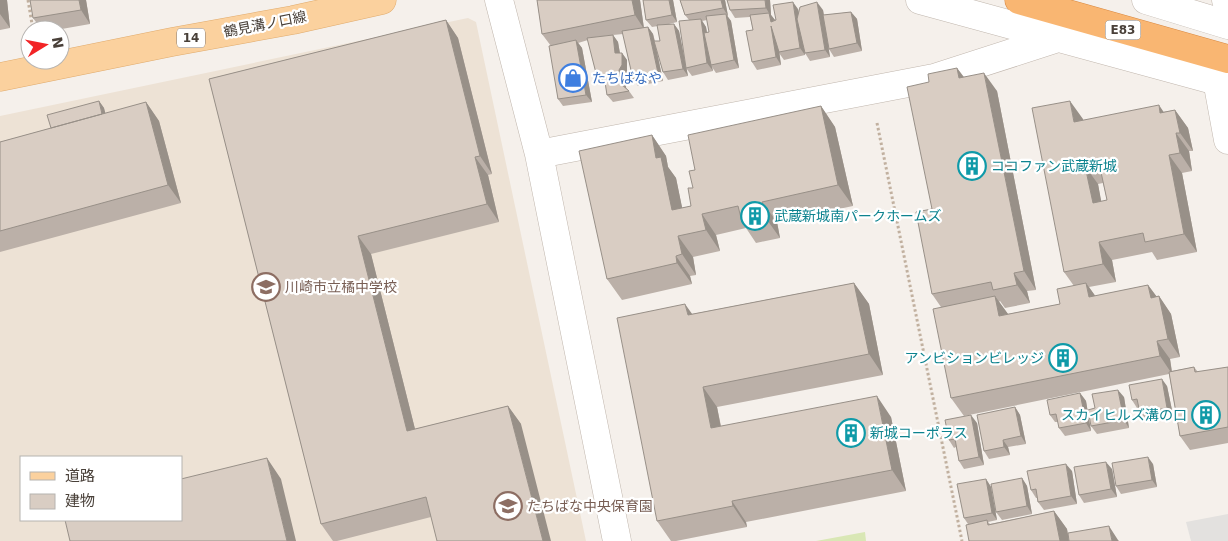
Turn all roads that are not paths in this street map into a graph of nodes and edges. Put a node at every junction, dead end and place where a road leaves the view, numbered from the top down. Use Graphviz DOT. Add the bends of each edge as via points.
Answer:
graph roads {
  1 [pos="382,0"];
  2 [pos="499,0"];
  3 [pos="920,0"];
  4 [pos="1019,0"];
  5 [pos="1146,0"];
  6 [pos="1228,25"];
  7 [pos="1058,38"];
  8 [pos="1224,74"];
  9 [pos="0,77"];
  10 [pos="1228,140"];
  11 [pos="539,154"];
  12 [pos="617,541"];
  1 -- 9 [label="main road, 鶴見溝ノ口線 / 14"];
  2 -- 11 [label="street"];
  3 -- 7 [label="street"];
  4 -- 8 [label="highway, E83"];
  5 -- 6 [label="street"];
  7 -- 8 [label="street"];
  7 -- 11 [label="street" via="934,78"];
  8 -- 10 [label="street"];
  11 -- 12 [label="street"];
}
